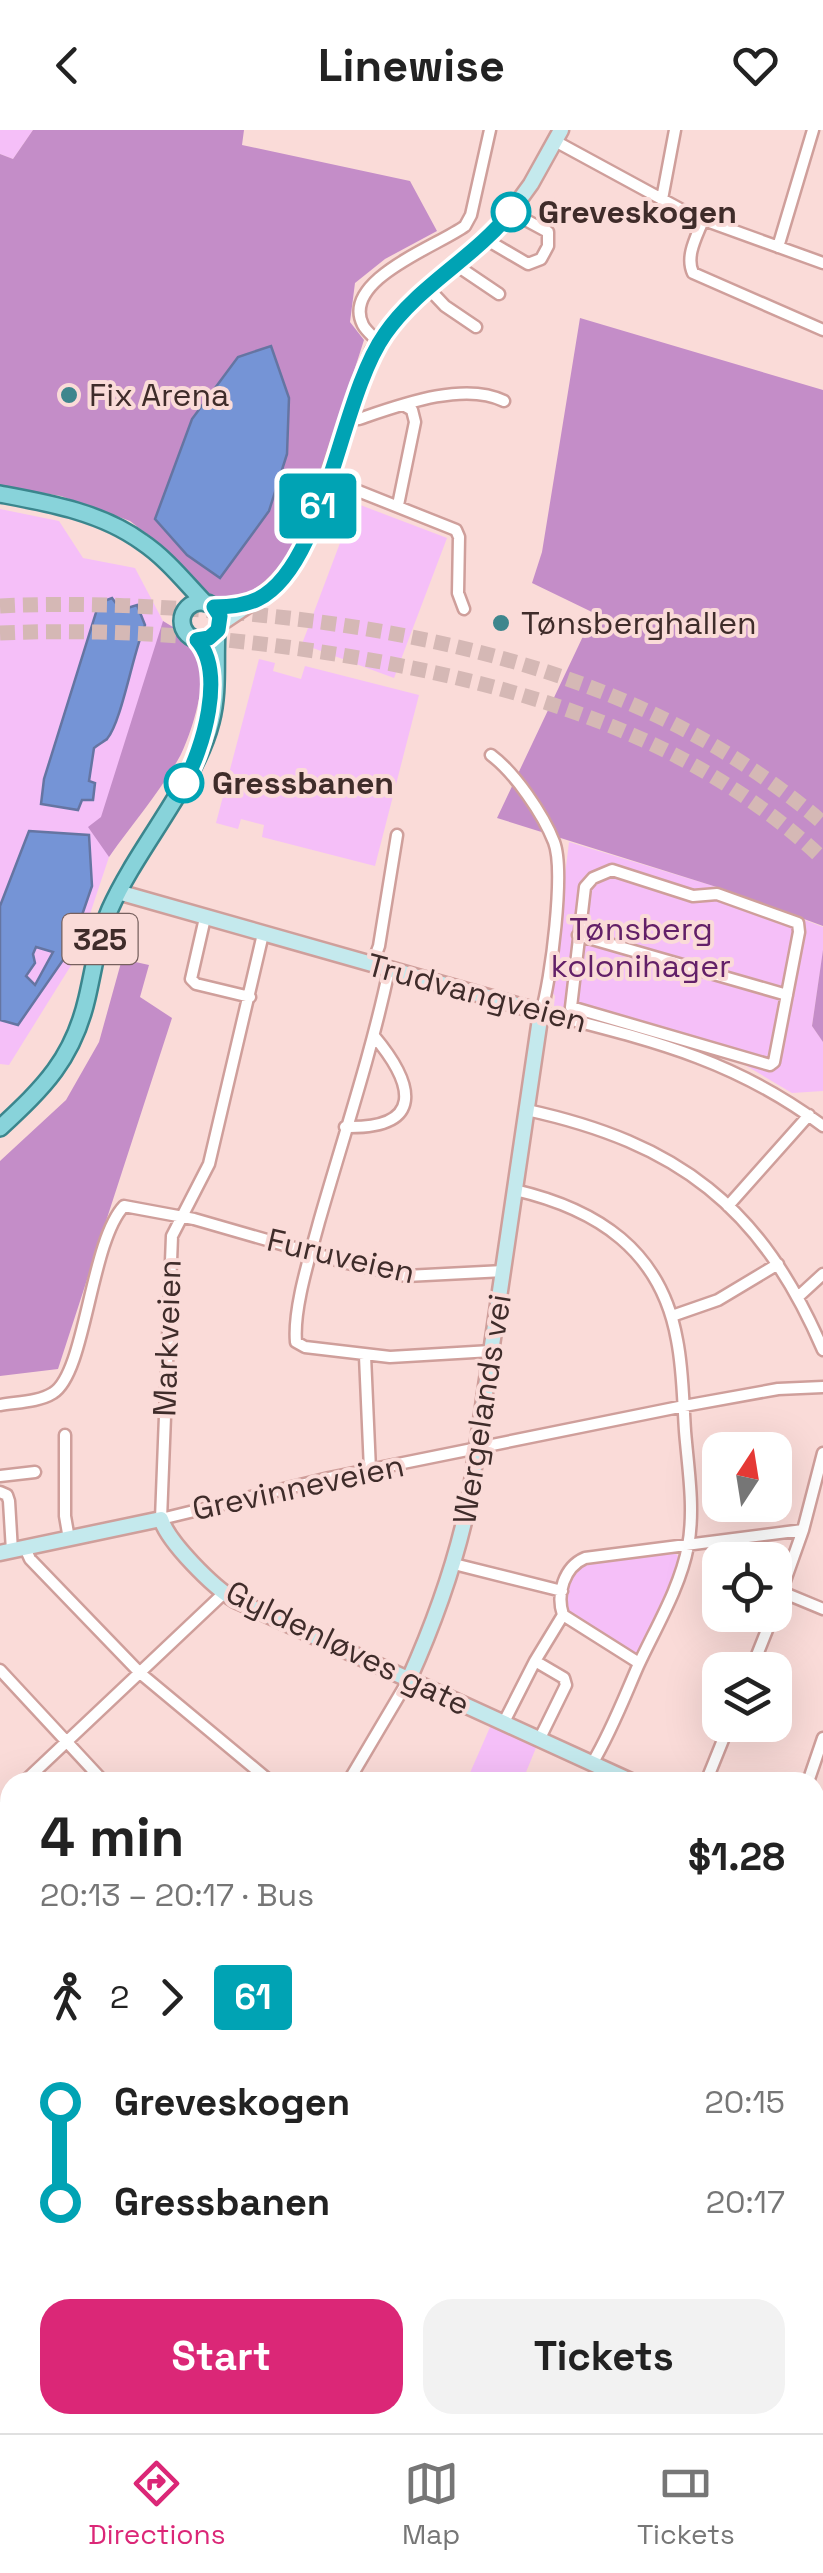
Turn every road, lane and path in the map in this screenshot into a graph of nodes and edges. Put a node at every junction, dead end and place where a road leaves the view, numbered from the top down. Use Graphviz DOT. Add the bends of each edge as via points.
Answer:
graph roads {
  1 [pos="490,130"];
  2 [pos="675,130"];
  3 [pos="813,130"];
  4 [pos="558,136"];
  5 [pos="662,199"];
  6 [pos="511,212"];
  7 [pos="703,220"];
  8 [pos="487,240"];
  9 [pos="778,246"];
  10 [pos="823,263"];
  11 [pos="456,265"];
  12 [pos="428,288"];
  13 [pos="499,294"];
  14 [pos="476,327"];
  15 [pos="823,330"];
  16 [pos="379,343"];
  17 [pos="504,402"];
  18 [pos="403,405"];
  19 [pos="347,418"];
  20 [pos="328,479"];
  21 [pos="0,494"];
  22 [pos="398,505"];
  23 [pos="177,574"];
  24 [pos="258,600"];
  25 [pos="209,605"];
  26 [pos="464,609"];
  27 [pos="186,610"];
  28 [pos="219,627"];
  29 [pos="197,640"];
  30 [pos="201,744"];
  31 [pos="491,755"];
  32 [pos="397,835"];
  33 [pos="118,892"];
  34 [pos="205,918"];
  35 [pos="263,934"];
  36 [pos="578,935"];
  37 [pos="372,965"];
  38 [pos="389,970"];
  39 [pos="787,995"];
  40 [pos="250,997"];
  41 [pos="541,1012"];
  42 [pos="374,1036"];
  43 [pos="526,1110"];
  44 [pos="809,1115"];
  45 [pos="823,1126"];
  46 [pos="345,1127"];
  47 [pos="0,1128"];
  48 [pos="515,1190"];
  49 [pos="728,1206"];
  50 [pos="180,1216"];
  51 [pos="311,1251"];
  52 [pos="778,1264"];
  53 [pos="504,1271"];
  54 [pos="823,1274"];
  55 [pos="799,1296"];
  56 [pos="672,1316"];
  57 [pos="823,1350"];
  58 [pos="492,1351"];
  59 [pos="365,1356"];
  60 [pos="823,1388"];
  61 [pos="0,1405"];
  62 [pos="684,1406"];
  63 [pos="65,1435"];
  64 [pos="478,1449"];
  65 [pos="823,1453"];
  66 [pos="370,1470"];
  67 [pos="35,1472"];
  68 [pos="0,1476"];
  69 [pos="0,1492"];
  70 [pos="161,1519"];
  71 [pos="803,1530"];
  72 [pos="69,1539"];
  73 [pos="688,1546"];
  74 [pos="12,1551"];
  75 [pos="792,1562"];
  76 [pos="454,1564"];
  77 [pos="562,1591"];
  78 [pos="224,1593"];
  79 [pos="792,1596"];
  80 [pos="823,1609"];
  81 [pos="563,1615"];
  82 [pos="535,1661"];
  83 [pos="640,1663"];
  84 [pos="0,1670"];
  85 [pos="140,1673"];
  86 [pos="409,1680"];
  87 [pos="504,1722"];
  88 [pos="540,1738"];
  89 [pos="823,1738"];
  90 [pos="67,1742"];
  91 [pos="722,1742"];
  92 [pos="592,1762"];
  93 [pos="35,1772"];
  94 [pos="95,1772"];
  95 [pos="259,1772"];
  96 [pos="354,1772"];
  97 [pos="612,1772"];
  98 [pos="710,1772"];
  99 [pos="811,1772"];
  1 -- 16 [label="street" via="465,226 379,277 363,294 362,324"];
  2 -- 5 [label="street"];
  3 -- 9 [label="street"];
  4 -- 5 [label="street"];
  4 -- 6 [label="main road"];
  5 -- 7 [label="street"];
  6 -- 8 [label="main road"];
  6 -- 8 [label="street" via="548,232 542,259 528,264"];
  7 -- 9 [label="street"];
  7 -- 15 [label="street" via="691,252 693,273"];
  8 -- 11 [label="main road"];
  9 -- 10 [label="street"];
  11 -- 12 [label="main road"];
  11 -- 13 [label="street"];
  12 -- 14 [label="street"];
  12 -- 16 [label="main road"];
  16 -- 19 [label="main road"];
  17 -- 18 [label="street" via="482,393"];
  18 -- 19 [label="street"];
  18 -- 22 [label="street" via="415,422"];
  19 -- 20 [label="main road"];
  20 -- 22 [label="street"];
  20 -- 24 [label="main road" via="293,565"];
  21 -- 23 [label="main road, 325" via="112,524"];
  22 -- 26 [label="street" via="456,530"];
  23 -- 25 [label="main road, 325"];
  23 -- 27 [label="main road, 325"];
  24 -- 25 [label="main road"];
  24 -- 28 [label="main road"];
  25 -- 27 [label="main road"];
  25 -- 28 [label="main road, 325"];
  27 -- 29 [label="main road, 325" via="184,628"];
  28 -- 29 [label="main road"];
  28 -- 30 [label="main road, 325" via="213,714"];
  29 -- 30 [label="main road, 325" via="210,669"];
  30 -- 33 [label="main road, 325"];
  31 -- 41 [label="street" via="512,772 555,844 559,870"];
  32 -- 37 [label="street"];
  33 -- 34 [label="main road, Trudvangveien"];
  33 -- 47 [label="main road, 325" via="68,1051 43,1088"];
  34 -- 35 [label="main road, Trudvangveien"];
  34 -- 40 [label="street" via="191,979"];
  35 -- 37 [label="main road, Trudvangveien"];
  35 -- 40 [label="street, Markveien"];
  36 -- 39 [label="street"];
  36 -- 39 [label="street" via="585,887 608,871 693,896 717,894 798,923"];
  36 -- 39 [label="street" via="571,1007 744,1060 774,1062"];
  37 -- 38 [label="main road, Trudvangveien"];
  38 -- 41 [label="main road, Trudvangveien"];
  38 -- 42 [label="street"];
  40 -- 50 [label="street, Markveien" via="209,1164"];
  41 -- 43 [label="main road, Wergelands vei"];
  41 -- 44 [label="street, Trudvangveien" via="721,1064"];
  42 -- 46 [label="street"];
  42 -- 46 [label="street" via="404,1084 402,1108 386,1124"];
  43 -- 48 [label="main road, Wergelands vei"];
  43 -- 49 [label="street" via="632,1141"];
  44 -- 45 [label="street, Trudvangveien"];
  44 -- 49 [label="street"];
  46 -- 51 [label="street"];
  48 -- 53 [label="main road, Wergelands vei"];
  48 -- 56 [label="street" via="557,1200 617,1234 652,1276"];
  49 -- 52 [label="street"];
  50 -- 51 [label="street, Furuveien"];
  50 -- 61 [label="street, Furuveien" via="120,1208 64,1386 46,1397"];
  50 -- 70 [label="street, Markveien" via="170,1249"];
  51 -- 53 [label="street, Furuveien" via="406,1276"];
  51 -- 59 [label="street" via="295,1337 300,1345"];
  52 -- 55 [label="street"];
  52 -- 56 [label="street" via="729,1294"];
  53 -- 58 [label="main road, Wergelands vei"];
  54 -- 55 [label="street"];
  55 -- 57 [label="street"];
  56 -- 62 [label="street"];
  58 -- 59 [label="street"];
  58 -- 64 [label="main road, Wergelands vei"];
  59 -- 66 [label="street"];
  60 -- 62 [label="street, Grevinneveien"];
  62 -- 64 [label="street, Grevinneveien"];
  62 -- 73 [label="street"];
  63 -- 72 [label="street"];
  64 -- 66 [label="street, Grevinneveien"];
  64 -- 76 [label="main road, Wergelands vei"];
  65 -- 71 [label="street"];
  66 -- 70 [label="street, Grevinneveien"];
  67 -- 68 [label="street"];
  69 -- 74 [label="street" via="10,1506"];
  70 -- 72 [label="main road, Grevinneveien"];
  70 -- 78 [label="main road, Gyldenløves gate"];
  71 -- 73 [label="street"];
  71 -- 75 [label="street"];
  72 -- 74 [label="main road, Grevinneveien"];
  73 -- 77 [label="street" via="579,1560 566,1573"];
  73 -- 83 [label="street"];
  74 -- 85 [label="street" via="30,1558"];
  76 -- 77 [label="street"];
  76 -- 86 [label="main road, Wergelands vei"];
  77 -- 81 [label="street"];
  78 -- 85 [label="street"];
  78 -- 86 [label="main road, Gyldenløves gate"];
  79 -- 80 [label="street"];
  81 -- 82 [label="street, Gyldenløves gate"];
  81 -- 83 [label="street"];
  82 -- 87 [label="street, Gyldenløves gate"];
  82 -- 88 [label="street" via="566,1686"];
  83 -- 92 [label="street"];
  84 -- 90 [label="street"];
  85 -- 90 [label="street"];
  85 -- 95 [label="street"];
  86 -- 87 [label="main road, Gyldenløves gate"];
  86 -- 96 [label="street, Wergelands vei"];
  87 -- 88 [label="main road, Gyldenløves gate"];
  88 -- 92 [label="main road, Gyldenløves gate"];
  89 -- 99 [label="street"];
  90 -- 93 [label="street"];
  90 -- 94 [label="street"];
  91 -- 98 [label="street"];
  92 -- 97 [label="main road, Gyldenløves gate"];
}
